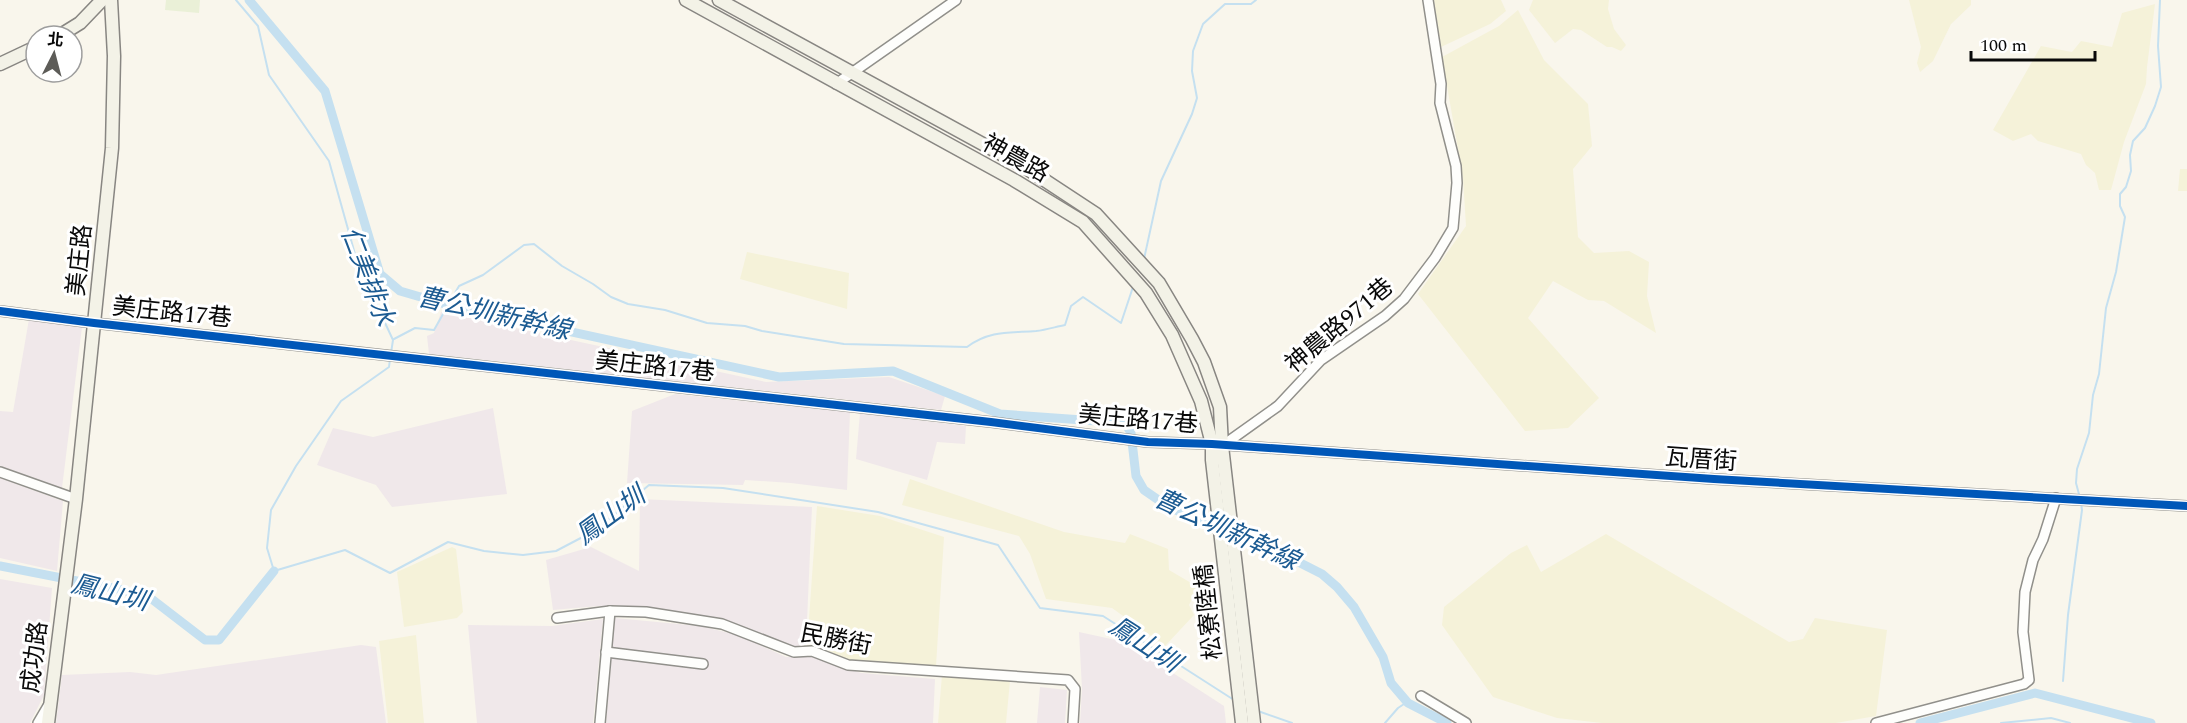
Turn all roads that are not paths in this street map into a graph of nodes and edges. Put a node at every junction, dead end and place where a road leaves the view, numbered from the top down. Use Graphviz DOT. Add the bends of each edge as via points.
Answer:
graph roads {
  1 [pos="102,0"];
  2 [pos="111,0"];
  3 [pos="686,0"];
  4 [pos="719,0"];
  5 [pos="956,0"];
  6 [pos="1428,0"];
  7 [pos="78,24"];
  8 [pos="24,53"];
  9 [pos="0,64"];
  10 [pos="852,73"];
  11 [pos="836,84"];
  12 [pos="0,311"];
  13 [pos="93,323"];
  14 [pos="1217,445"];
  15 [pos="1218,460"];
  16 [pos="0,472"];
  17 [pos="2056,498"];
  18 [pos="76,499"];
  19 [pos="2187,506"];
  20 [pos="63,596"];
  21 [pos="610,611"];
  22 [pos="557,618"];
  23 [pos="606,652"];
  24 [pos="703,664"];
  25 [pos="1421,696"];
  26 [pos="50,701"];
  27 [pos="38,723"];
  28 [pos="48,723"];
  29 [pos="600,723"];
  30 [pos="1073,723"];
  31 [pos="1242,723"];
  32 [pos="1254,723"];
  33 [pos="1466,723"];
  34 [pos="1876,723"];
  1 -- 7 [label="street"];
  2 -- 13 [label="street, 美庄路" via="112,148"];
  3 -- 11 [label="street, 神農路"];
  4 -- 10 [label="street, 神農路"];
  5 -- 10 [label="street"];
  6 -- 14 [label="street, 神農路971巷" via="1441,84 1440,103 1456,166 1453,228 1404,299 1321,360 1278,406"];
  8 -- 9 [label="street"];
  10 -- 11 [label="street"];
  10 -- 14 [label="street, 神農路" via="1023,165 1096,214 1159,283 1192,339 1220,407"];
  11 -- 14 [label="street, 神農路" via="1014,180 1083,222 1146,293 1172,335"];
  12 -- 13 [label="street, 美庄路17巷"];
  13 -- 14 [label="street, 美庄路17巷" via="1123,440"];
  13 -- 18 [label="street, 美庄路"];
  14 -- 15 [label="street, 神農路"];
  14 -- 17 [label="street, 瓦厝街"];
  15 -- 31 [label="street, 松寮陸橋"];
  15 -- 32 [label="street, 松寮陸橋"];
  16 -- 18 [label="street"];
  17 -- 19 [label="street, 瓦厝街"];
  17 -- 34 [label="street" via="2025,592 2023,632 2029,680"];
  18 -- 20 [label="street, 美庄路"];
  20 -- 26 [label="street, 成功路"];
  21 -- 22 [label="street, 民勝街"];
  21 -- 23 [label="street"];
  21 -- 30 [label="street, 民勝街" via="646,612 722,624 794,652 812,651 848,665 1068,680 1075,688"];
  23 -- 24 [label="street"];
  23 -- 29 [label="street"];
  25 -- 33 [label="street"];
  26 -- 27 [label="street"];
  26 -- 28 [label="street, 成功路"];
}
